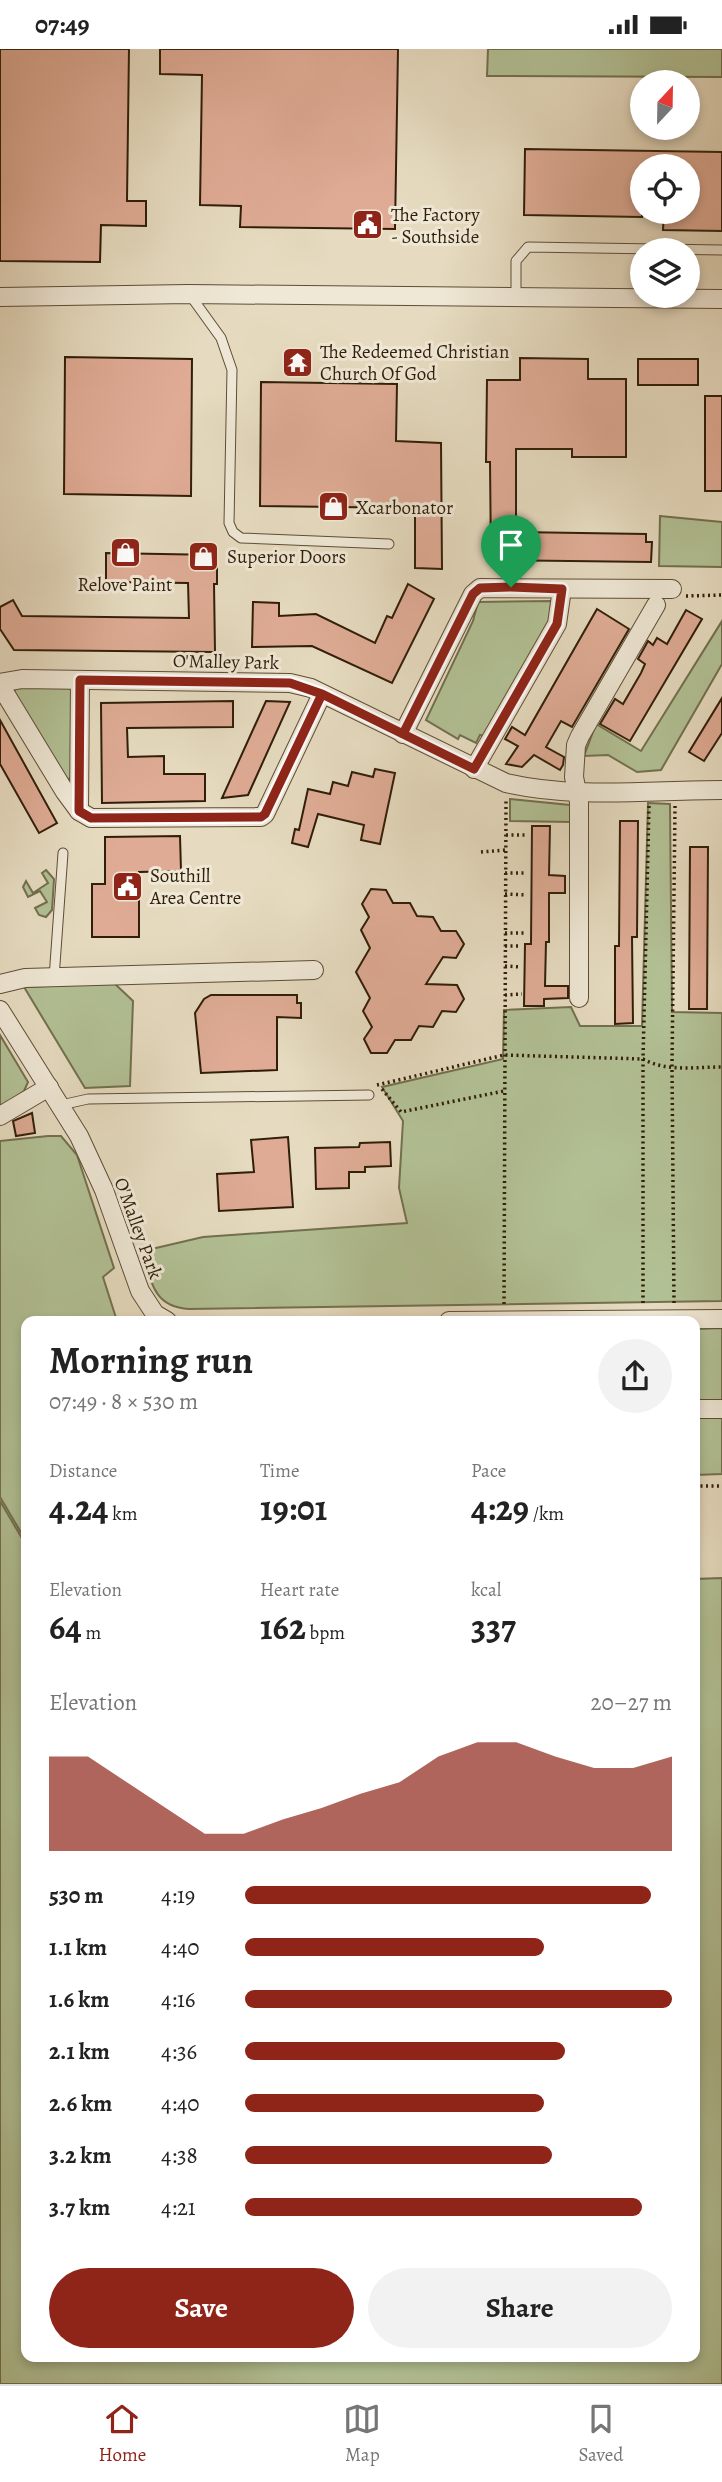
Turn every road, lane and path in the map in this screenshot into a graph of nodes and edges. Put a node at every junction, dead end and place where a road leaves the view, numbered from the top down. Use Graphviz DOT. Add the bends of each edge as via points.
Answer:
graph roads {
  1 [pos="722,250"];
  2 [pos="190,294"];
  3 [pos="0,297"];
  4 [pos="516,297"];
  5 [pos="722,299"];
  6 [pos="389,544"];
  7 [pos="562,589"];
  8 [pos="676,593"];
  9 [pos="722,595"];
  10 [pos="656,605"];
  11 [pos="80,680"];
  12 [pos="0,684"];
  13 [pos="322,694"];
  14 [pos="403,734"];
  15 [pos="474,769"];
  16 [pos="506,783"];
  17 [pos="650,790"];
  18 [pos="676,790"];
  19 [pos="722,790"];
  20 [pos="578,791"];
  21 [pos="79,811"];
  22 [pos="506,835"];
  23 [pos="528,835"];
  24 [pos="506,850"];
  25 [pos="481,852"];
  26 [pos="63,853"];
  27 [pos="506,873"];
  28 [pos="527,873"];
  29 [pos="505,894"];
  30 [pos="527,895"];
  31 [pos="505,933"];
  32 [pos="526,933"];
  33 [pos="505,946"];
  34 [pos="520,946"];
  35 [pos="505,967"];
  36 [pos="520,967"];
  37 [pos="314,970"];
  38 [pos="54,978"];
  39 [pos="0,984"];
  40 [pos="505,995"];
  41 [pos="522,995"];
  42 [pos="579,998"];
  43 [pos="0,1010"];
  44 [pos="504,1055"];
  45 [pos="643,1059"];
  46 [pos="672,1067"];
  47 [pos="722,1067"];
  48 [pos="378,1084"];
  49 [pos="49,1087"];
  50 [pos="504,1091"];
  51 [pos="369,1095"];
  52 [pos="61,1105"];
  53 [pos="0,1116"];
  54 [pos="158,1316"];
  55 [pos="505,1316"];
  56 [pos="643,1316"];
  57 [pos="674,1316"];
  58 [pos="700,1319"];
  59 [pos="722,1319"];
  60 [pos="700,1409"];
  61 [pos="722,1409"];
  62 [pos="700,1486"];
  63 [pos="722,1486"];
  1 -- 4 [label="lane" via="528,247 516,261"];
  2 -- 3 [label="street"];
  2 -- 4 [label="street"];
  2 -- 6 [label="lane" via="221,338 232,370 229,523 233,532 241,538"];
  4 -- 5 [label="street"];
  7 -- 8 [label="street"];
  7 -- 14 [label="street" via="491,586 473,594"];
  7 -- 15 [label="street" via="557,624"];
  8 -- 9 [label="path"];
  10 -- 20 [label="street" via="580,736 574,777"];
  11 -- 12 [label="street, O'Malley Park" via="22,678"];
  11 -- 13 [label="street, O'Malley Park" via="290,683"];
  11 -- 21 [label="street"];
  12 -- 21 [label="street"];
  13 -- 14 [label="street, O'Malley Park"];
  13 -- 21 [label="street" via="261,817 91,818"];
  14 -- 15 [label="street, O'Malley Park"];
  15 -- 16 [label="street, O'Malley Park"];
  16 -- 20 [label="street, O'Malley Park"];
  16 -- 22 [label="path"];
  17 -- 18 [label="street, O'Malley Park"];
  17 -- 20 [label="street, O'Malley Park"];
  17 -- 45 [label="path"];
  18 -- 19 [label="street, O'Malley Park"];
  18 -- 46 [label="path"];
  20 -- 42 [label="street"];
  22 -- 23 [label="path"];
  22 -- 24 [label="path"];
  24 -- 25 [label="path"];
  24 -- 27 [label="path"];
  26 -- 38 [label="lane"];
  27 -- 28 [label="path"];
  27 -- 29 [label="path"];
  29 -- 30 [label="path"];
  29 -- 31 [label="path"];
  31 -- 32 [label="path"];
  31 -- 33 [label="path"];
  33 -- 34 [label="path"];
  33 -- 35 [label="path"];
  35 -- 36 [label="path"];
  35 -- 40 [label="path"];
  37 -- 38 [label="street"];
  38 -- 39 [label="street"];
  40 -- 41 [label="path"];
  40 -- 44 [label="path"];
  43 -- 49 [label="street, O'Malley Park"];
  44 -- 45 [label="path"];
  44 -- 48 [label="path"];
  44 -- 50 [label="path"];
  45 -- 46 [label="path" via="655,1066"];
  45 -- 56 [label="path"];
  46 -- 47 [label="path"];
  46 -- 57 [label="path"];
  48 -- 50 [label="path" via="401,1112"];
  48 -- 51 [label="path"];
  49 -- 52 [label="street, O'Malley Park"];
  49 -- 53 [label="street"];
  50 -- 55 [label="path"];
  51 -- 52 [label="lane" via="88,1099"];
  52 -- 54 [label="street, O'Malley Park" via="104,1190 139,1291"];
  58 -- 59 [label="street"];
  60 -- 61 [label="street"];
  62 -- 63 [label="path"];
}
